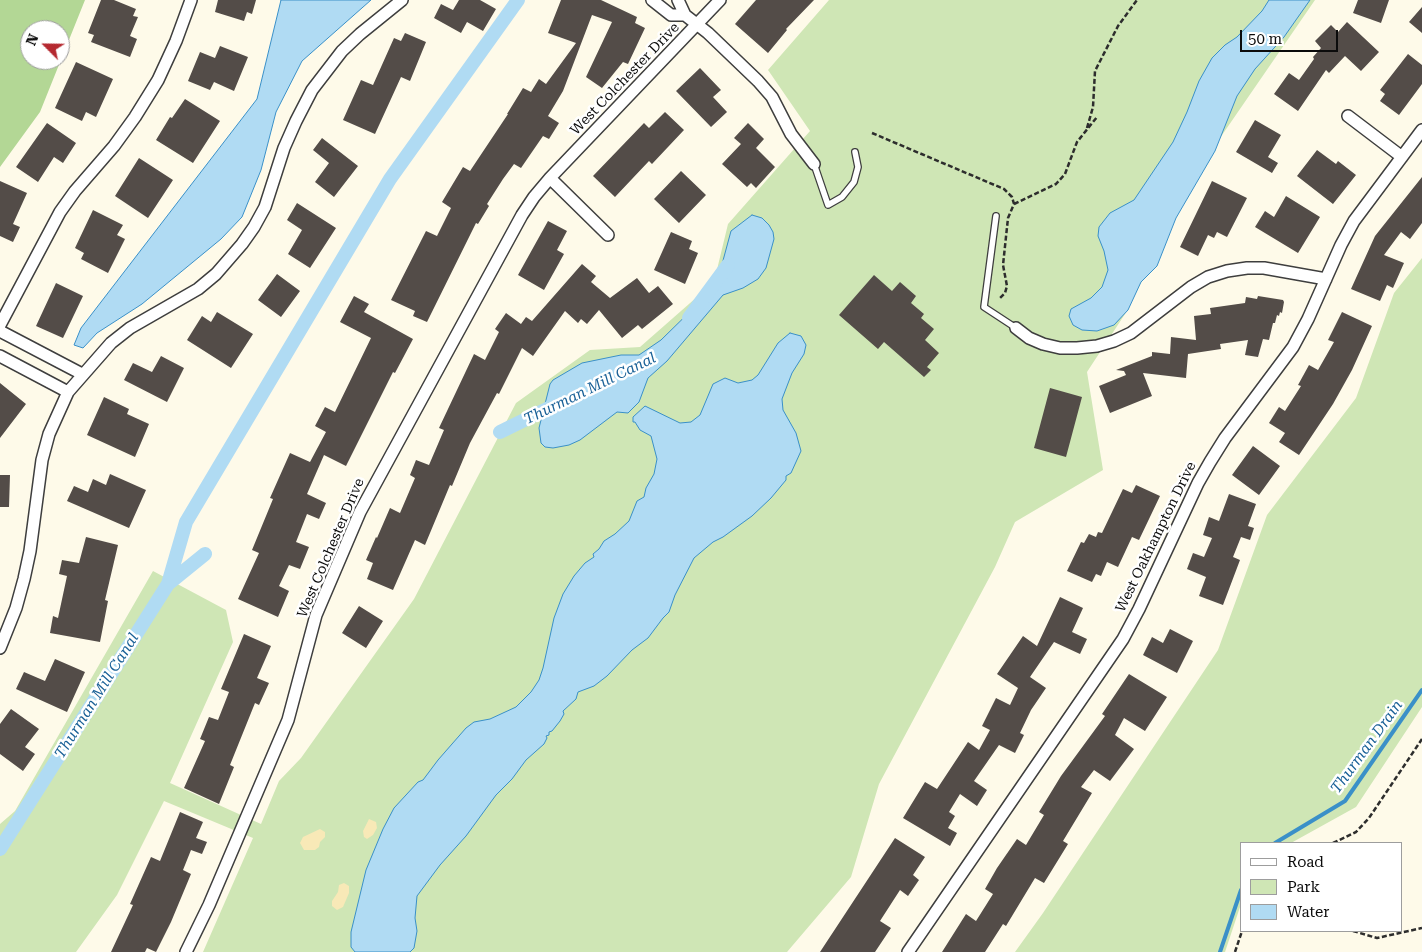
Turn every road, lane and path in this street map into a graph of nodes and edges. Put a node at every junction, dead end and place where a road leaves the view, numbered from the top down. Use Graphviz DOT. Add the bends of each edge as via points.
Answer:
graph roads {
  1 [pos="191,0"];
  2 [pos="402,0"];
  3 [pos="652,0"];
  4 [pos="678,0"];
  5 [pos="720,0"];
  6 [pos="1137,0"];
  7 [pos="685,15"];
  8 [pos="698,24"];
  9 [pos="1348,116"];
  10 [pos="1097,117"];
  11 [pos="1087,128"];
  12 [pos="1422,130"];
  13 [pos="872,134"];
  14 [pos="855,152"];
  15 [pos="1402,157"];
  16 [pos="814,164"];
  17 [pos="550,178"];
  18 [pos="1014,204"];
  19 [pos="996,216"];
  20 [pos="608,235"];
  21 [pos="1326,279"];
  22 [pos="1000,298"];
  23 [pos="0,325"];
  24 [pos="1016,328"];
  25 [pos="0,331"];
  26 [pos="0,356"];
  27 [pos="82,374"];
  28 [pos="68,392"];
  29 [pos="0,648"];
  30 [pos="1422,739"];
  31 [pos="1335,842"];
  32 [pos="1422,928"];
  33 [pos="1242,932"];
  34 [pos="1357,932"];
  35 [pos="186,952"];
  36 [pos="908,952"];
  37 [pos="1235,952"];
  1 -- 23 [label="street" via="158,80 130,124 60,212"];
  2 -- 27 [label="street" via="348,45 312,90 284,148 265,207 242,244 216,274 137,324 112,343"];
  3 -- 7 [label="street" via="671,15"];
  4 -- 7 [label="street"];
  5 -- 8 [label="street, West Colchester Drive"];
  6 -- 11 [label="path" via="1118,26 1096,71"];
  7 -- 8 [label="street"];
  8 -- 16 [label="street" via="772,97 791,134"];
  8 -- 17 [label="street, West Colchester Drive"];
  9 -- 15 [label="street"];
  10 -- 11 [label="path"];
  11 -- 18 [label="path" via="1077,142 1065,174 1056,184"];
  12 -- 15 [label="street, West Oakhampton Drive"];
  13 -- 18 [label="path" via="1004,189"];
  14 -- 16 [label="lane" via="858,167 854,182 842,197 828,205"];
  15 -- 21 [label="street, West Oakhampton Drive" via="1354,221"];
  17 -- 20 [label="street"];
  17 -- 35 [label="street, West Colchester Drive" via="522,215 360,512 316,615 284,728"];
  18 -- 22 [label="path" via="1008,218 1003,265 1007,286"];
  19 -- 24 [label="lane" via="984,307"];
  21 -- 24 [label="street" via="1264,268 1227,271 1191,286 1131,333 1097,346 1060,348 1029,338"];
  21 -- 36 [label="street, West Oakhampton Drive" via="1293,347 1210,462 1123,639"];
  25 -- 27 [label="street"];
  26 -- 28 [label="street"];
  27 -- 28 [label="street"];
  28 -- 29 [label="street" via="49,434 42,460 26,570 16,608"];
  30 -- 31 [label="path" via="1369,818 1356,832"];
  32 -- 34 [label="path" via="1377,938"];
  33 -- 37 [label="path"];
}
